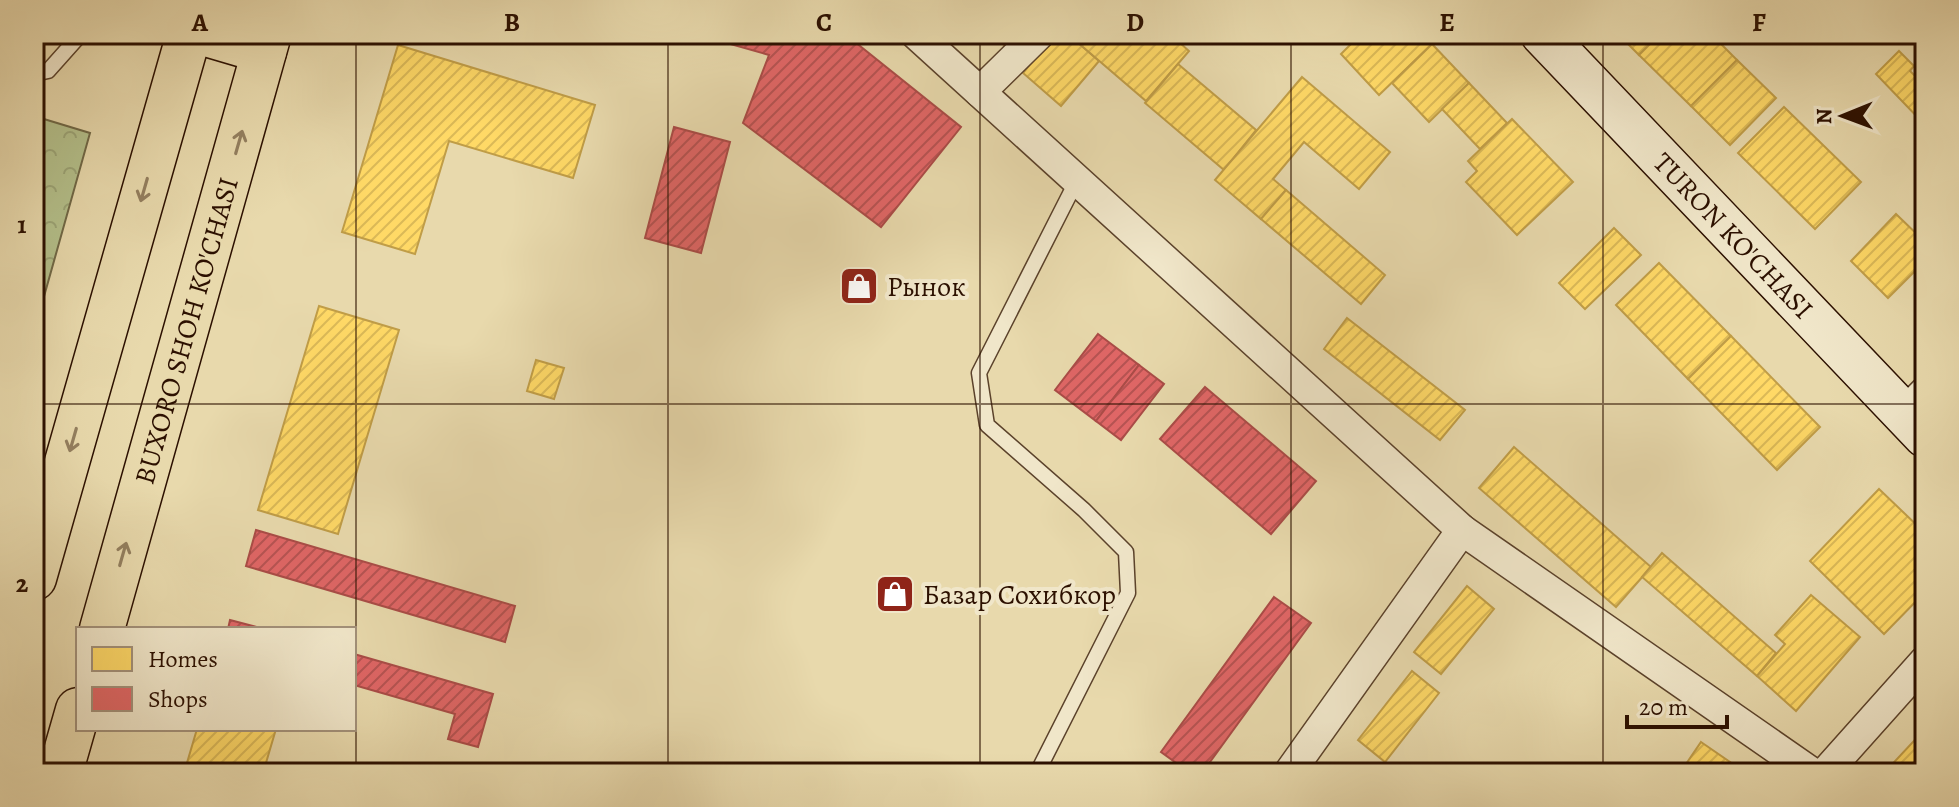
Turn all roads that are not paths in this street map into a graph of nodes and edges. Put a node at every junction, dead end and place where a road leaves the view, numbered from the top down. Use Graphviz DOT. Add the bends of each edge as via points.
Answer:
graph roads {
  1 [pos="81,34"];
  2 [pos="189,34"];
  3 [pos="206,34"];
  4 [pos="916,34"];
  5 [pos="1039,34"];
  6 [pos="1542,34"];
  7 [pos="267,43"];
  8 [pos="34,74"];
  9 [pos="980,92"];
  10 [pos="1077,180"];
  11 [pos="1918,414"];
  12 [pos="1462,530"];
  13 [pos="34,578"];
  14 [pos="103,627"];
  15 [pos="1925,661"];
  16 [pos="76,717"];
  17 [pos="1831,770"];
  18 [pos="60,773"];
  19 [pos="1037,773"];
  20 [pos="1289,773"];
  1 -- 8 [label="lane" via="48,71"];
  2 -- 13 [label="main road, one-way"];
  3 -- 7 [label="main road"];
  4 -- 9 [label="street"];
  5 -- 9 [label="street"];
  6 -- 11 [label="street, TURON KO'CHASI"];
  14 -- 7 [label="main road, BUXORO SHOH KO'CHASI, one-way"];
  9 -- 10 [label="street"];
  10 -- 12 [label="street"];
  10 -- 19 [label="lane" via="979,373 987,425 1126,552 1128,593"];
  12 -- 17 [label="street"];
  12 -- 20 [label="street"];
  15 -- 17 [label="street"];
  16 -- 18 [label="main road"];
}
